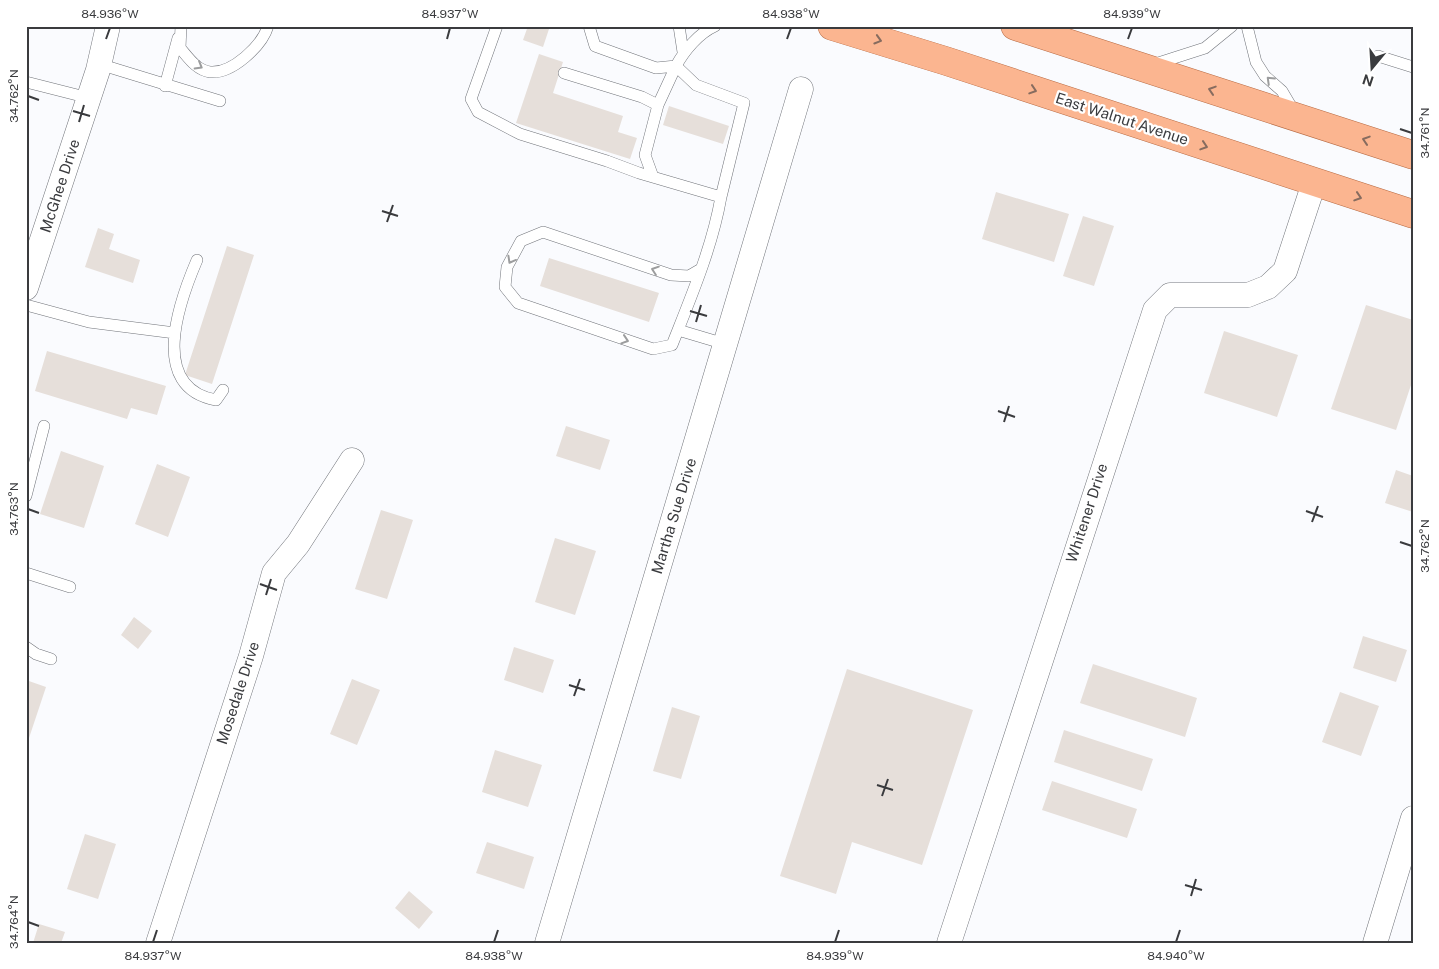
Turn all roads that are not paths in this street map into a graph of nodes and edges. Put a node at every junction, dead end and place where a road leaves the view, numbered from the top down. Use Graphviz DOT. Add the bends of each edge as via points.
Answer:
graph roads {
  1 [pos="108,26"];
  2 [pos="268,26"];
  3 [pos="497,26"];
  4 [pos="589,26"];
  5 [pos="679,26"];
  6 [pos="715,26"];
  7 [pos="832,26"];
  8 [pos="1016,26"];
  9 [pos="1232,26"];
  10 [pos="1247,26"];
  11 [pos="180,30"];
  12 [pos="683,52"];
  13 [pos="1378,56"];
  14 [pos="99,64"];
  15 [pos="676,66"];
  16 [pos="1413,67"];
  17 [pos="1144,68"];
  18 [pos="564,73"];
  19 [pos="26,82"];
  20 [pos="164,86"];
  21 [pos="801,89"];
  22 [pos="89,98"];
  23 [pos="220,101"];
  24 [pos="658,105"];
  25 [pos="1299,119"];
  26 [pos="1413,155"];
  27 [pos="653,177"];
  28 [pos="1314,183"];
  29 [pos="721,197"];
  30 [pos="1413,214"];
  31 [pos="197,260"];
  32 [pos="701,269"];
  33 [pos="26,288"];
  34 [pos="26,304"];
  35 [pos="678,330"];
  36 [pos="175,333"];
  37 [pos="725,344"];
  38 [pos="223,390"];
  39 [pos="44,426"];
  40 [pos="352,460"];
  41 [pos="26,496"];
  42 [pos="26,573"];
  43 [pos="70,587"];
  44 [pos="26,647"];
  45 [pos="51,659"];
  46 [pos="1413,818"];
  47 [pos="158,943"];
  48 [pos="548,943"];
  49 [pos="949,943"];
  50 [pos="1375,943"];
  1 -- 14 [label="street, McGhee Drive"];
  11 -- 2 [label="lane, one-way" via="180,48 195,65 210,72 227,69 255,49"];
  3 -- 27 [label="lane" via="471,99 478,112 520,134"];
  4 -- 15 [label="lane" via="595,46 656,68"];
  5 -- 12 [label="lane"];
  6 -- 12 [label="lane"];
  7 -- 28 [label="main road, East Walnut Avenue, one-way"];
  8 -- 17 [label="main road"];
  9 -- 17 [label="lane" via="1204,48"];
  25 -- 10 [label="lane, one-way" via="1282,91 1265,76 1256,62"];
  11 -- 20 [label="lane"];
  12 -- 15 [label="lane"];
  13 -- 16 [label="lane"];
  14 -- 20 [label="lane"];
  14 -- 22 [label="street, McGhee Drive"];
  15 -- 24 [label="lane"];
  15 -- 29 [label="lane" via="696,85 744,103"];
  25 -- 17 [label="main road, one-way"];
  18 -- 24 [label="lane"];
  19 -- 22 [label="lane"];
  20 -- 23 [label="lane"];
  21 -- 37 [label="street, Martha Sue Drive"];
  22 -- 33 [label="street, McGhee Drive"];
  24 -- 27 [label="lane" via="644,155"];
  26 -- 25 [label="main road, one-way"];
  27 -- 29 [label="lane"];
  28 -- 30 [label="main road, East Walnut Avenue, one-way"];
  28 -- 49 [label="street, Whitener Drive" via="1285,271 1268,287 1248,295 1170,295 1155,310"];
  29 -- 32 [label="lane" via="715,231"];
  31 -- 36 [label="lane" via="181,299"];
  32 -- 35 [label="lane"];
  32 -- 35 [label="lane, one-way" via="689,276 670,275 543,232 522,241 507,266 505,287 518,302 653,349 672,345"];
  34 -- 36 [label="lane" via="89,322"];
  35 -- 37 [label="lane"];
  36 -- 38 [label="lane" via="174,352 181,378 199,397 216,400"];
  37 -- 48 [label="street, Martha Sue Drive"];
  39 -- 41 [label="lane"];
  40 -- 47 [label="street, Mosedale Drive" via="298,544 274,573 251,656"];
  42 -- 43 [label="lane"];
  44 -- 45 [label="lane"];
  46 -- 50 [label="street"];
}
